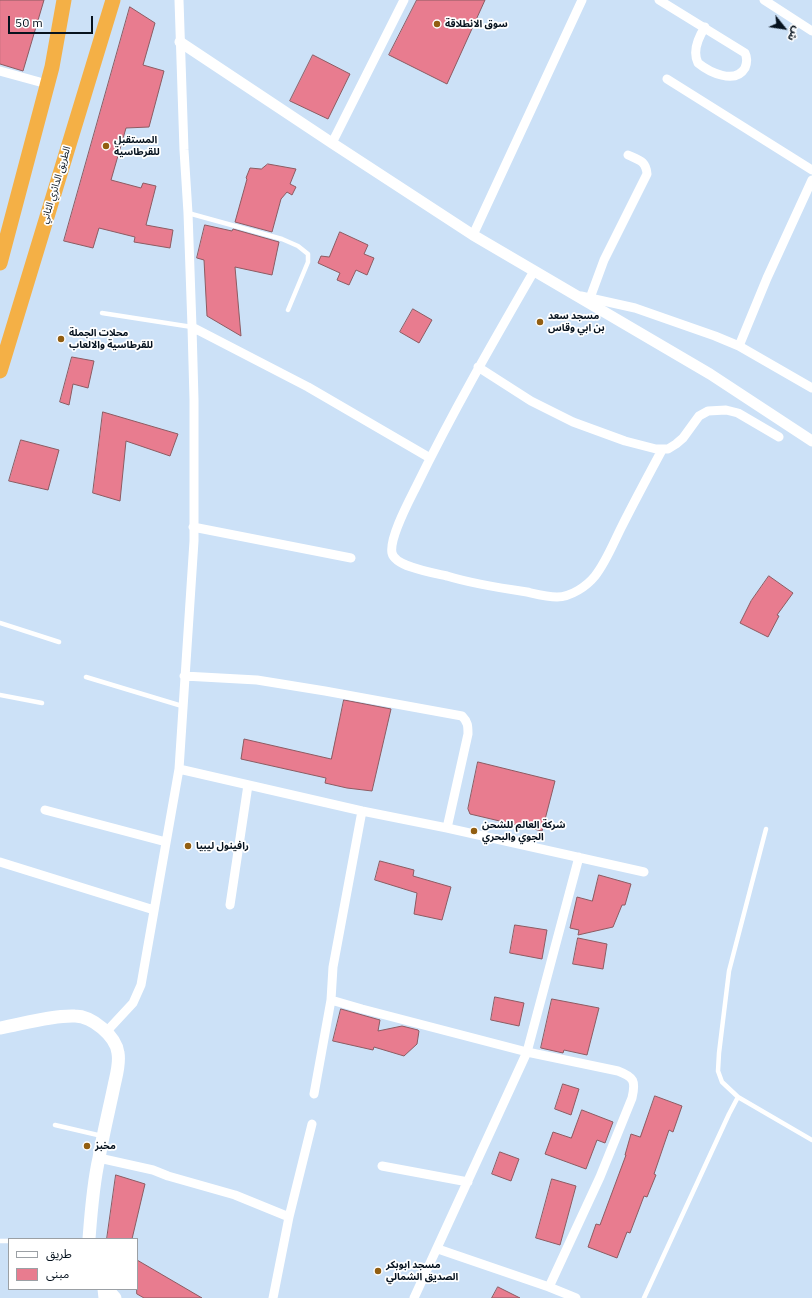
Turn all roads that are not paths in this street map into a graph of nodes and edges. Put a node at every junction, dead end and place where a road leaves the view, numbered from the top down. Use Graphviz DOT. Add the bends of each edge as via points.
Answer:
graph roads {
  1 [pos="64,0"];
  2 [pos="72,0"];
  3 [pos="102,0"];
  4 [pos="114,0"];
  5 [pos="179,0"];
  6 [pos="404,0"];
  7 [pos="582,0"];
  8 [pos="659,0"];
  9 [pos="764,0"];
  10 [pos="704,27"];
  11 [pos="812,31"];
  12 [pos="180,42"];
  13 [pos="52,67"];
  14 [pos="0,71"];
  15 [pos="667,80"];
  16 [pos="47,84"];
  17 [pos="332,143"];
  18 [pos="628,155"];
  19 [pos="812,170"];
  20 [pos="812,180"];
  21 [pos="188,213"];
  22 [pos="473,235"];
  23 [pos="0,263"];
  24 [pos="534,271"];
  25 [pos="574,295"];
  26 [pos="590,298"];
  27 [pos="288,310"];
  28 [pos="102,313"];
  29 [pos="192,327"];
  30 [pos="739,346"];
  31 [pos="0,347"];
  32 [pos="478,368"];
  33 [pos="0,370"];
  34 [pos="812,388"];
  35 [pos="779,437"];
  36 [pos="812,441"];
  37 [pos="662,450"];
  38 [pos="430,458"];
  39 [pos="193,527"];
  40 [pos="351,558"];
  41 [pos="0,623"];
  42 [pos="59,642"];
  43 [pos="184,676"];
  44 [pos="86,677"];
  45 [pos="0,695"];
  46 [pos="42,703"];
  47 [pos="182,706"];
  48 [pos="178,769"];
  49 [pos="248,785"];
  50 [pos="45,810"];
  51 [pos="362,811"];
  52 [pos="447,828"];
  53 [pos="766,829"];
  54 [pos="166,842"];
  55 [pos="579,857"];
  56 [pos="0,862"];
  57 [pos="644,872"];
  58 [pos="230,905"];
  59 [pos="154,910"];
  60 [pos="331,1000"];
  61 [pos="0,1028"];
  62 [pos="107,1031"];
  63 [pos="528,1052"];
  64 [pos="314,1094"];
  65 [pos="738,1097"];
  66 [pos="312,1124"];
  67 [pos="55,1125"];
  68 [pos="104,1136"];
  69 [pos="812,1140"];
  70 [pos="99,1158"];
  71 [pos="382,1166"];
  72 [pos="468,1182"];
  73 [pos="289,1217"];
  74 [pos="89,1238"];
  75 [pos="438,1249"];
  76 [pos="549,1287"];
  77 [pos="108,1290"];
  78 [pos="115,1298"];
  79 [pos="273,1298"];
  80 [pos="414,1298"];
  81 [pos="576,1298"];
  82 [pos="644,1298"];
  1 -- 13 [label="highway"];
  2 -- 13 [label="highway"];
  3 -- 31 [label="highway"];
  4 -- 33 [label="highway, الطريق الدائري الثاني"];
  5 -- 12 [label="street"];
  6 -- 17 [label="street"];
  7 -- 22 [label="street"];
  8 -- 10 [label="street"];
  9 -- 11 [label="street"];
  10 -- 10 [label="street" via="747,56 746,67 736,76 725,76 698,63 696,49"];
  12 -- 17 [label="street"];
  12 -- 21 [label="street"];
  13 -- 16 [label="highway"];
  14 -- 16 [label="street"];
  15 -- 19 [label="street"];
  16 -- 23 [label="highway"];
  17 -- 22 [label="street"];
  18 -- 26 [label="street" via="643,162 647,167 647,174 604,260"];
  20 -- 30 [label="street"];
  21 -- 27 [label="lane" via="282,239 308,254 308,262"];
  21 -- 29 [label="street"];
  22 -- 24 [label="street"];
  24 -- 25 [label="street"];
  24 -- 32 [label="street"];
  25 -- 26 [label="street"];
  25 -- 36 [label="street" via="710,374"];
  26 -- 30 [label="street" via="650,312"];
  28 -- 29 [label="lane"];
  29 -- 38 [label="street" via="308,387"];
  29 -- 39 [label="street"];
  30 -- 34 [label="street"];
  32 -- 37 [label="street" via="531,401 573,422 625,441"];
  32 -- 38 [label="street"];
  35 -- 37 [label="street" via="738,413 726,410 708,411 699,416 676,444"];
  37 -- 38 [label="street" via="595,576 583,587 557,597 453,578 394,559 393,542 401,517"];
  39 -- 40 [label="street"];
  39 -- 43 [label="street"];
  41 -- 42 [label="lane"];
  43 -- 47 [label="street"];
  43 -- 52 [label="street" via="257,680 462,716 468,725 468,734"];
  44 -- 47 [label="lane"];
  45 -- 46 [label="lane"];
  47 -- 48 [label="street"];
  48 -- 49 [label="street"];
  48 -- 54 [label="street"];
  49 -- 51 [label="street"];
  49 -- 58 [label="street"];
  50 -- 54 [label="street"];
  51 -- 52 [label="street"];
  51 -- 60 [label="street" via="333,967"];
  52 -- 55 [label="street"];
  53 -- 65 [label="lane" via="729,971 719,1053 718,1071 722,1082"];
  54 -- 59 [label="street"];
  55 -- 57 [label="street"];
  55 -- 63 [label="street"];
  56 -- 59 [label="street"];
  59 -- 62 [label="street" via="138,994"];
  60 -- 63 [label="street"];
  60 -- 64 [label="street"];
  61 -- 62 [label="main road" via="55,1017 76,1016"];
  62 -- 68 [label="main road" via="114,1041 119,1058"];
  63 -- 72 [label="street"];
  63 -- 76 [label="street" via="618,1071 628,1075 633,1081 634,1089 600,1177"];
  65 -- 69 [label="lane"];
  65 -- 82 [label="lane"];
  66 -- 73 [label="street"];
  67 -- 68 [label="lane"];
  68 -- 70 [label="main road"];
  70 -- 73 [label="street" via="153,1170 235,1195"];
  70 -- 74 [label="main road"];
  71 -- 72 [label="street"];
  72 -- 75 [label="street"];
  73 -- 79 [label="street"];
  75 -- 76 [label="street"];
  75 -- 80 [label="street"];
  76 -- 81 [label="street"];
  77 -- 78 [label="main road"];
}
